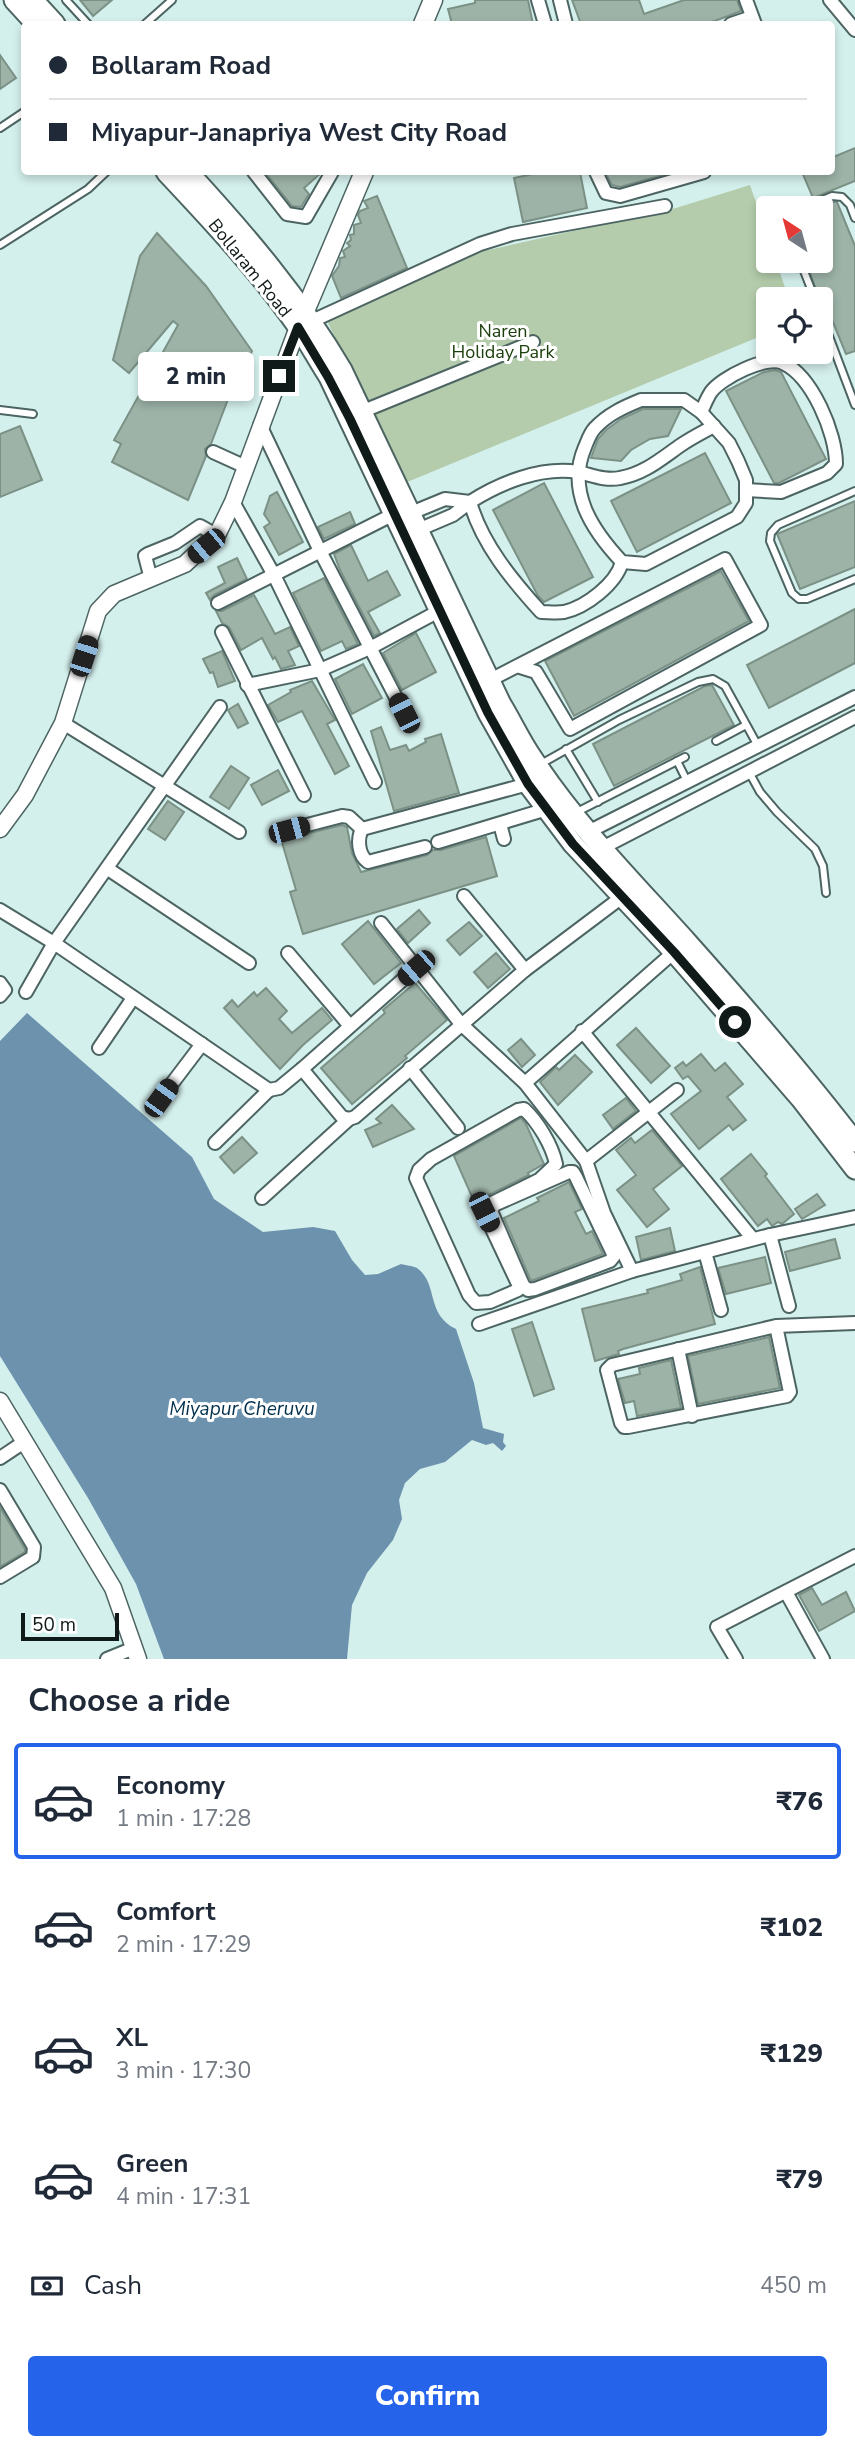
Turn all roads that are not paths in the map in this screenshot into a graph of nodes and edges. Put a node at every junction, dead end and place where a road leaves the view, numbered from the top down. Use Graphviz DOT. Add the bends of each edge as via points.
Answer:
graph roads {
  1 [pos="14,0"];
  2 [pos="33,0"];
  3 [pos="66,0"];
  4 [pos="172,0"];
  5 [pos="433,0"];
  6 [pos="538,0"];
  7 [pos="560,0"];
  8 [pos="746,0"];
  9 [pos="848,0"];
  10 [pos="834,4"];
  11 [pos="33,21"];
  12 [pos="52,21"];
  13 [pos="85,21"];
  14 [pos="148,21"];
  15 [pos="424,21"];
  16 [pos="544,21"];
  17 [pos="565,21"];
  18 [pos="754,21"];
  19 [pos="855,30"];
  20 [pos="21,114"];
  21 [pos="0,128"];
  22 [pos="103,175"];
  23 [pos="169,175"];
  24 [pos="191,175"];
  25 [pos="256,175"];
  26 [pos="330,175"];
  27 [pos="363,175"];
  28 [pos="597,175"];
  29 [pos="694,175"];
  30 [pos="833,196"];
  31 [pos="665,206"];
  32 [pos="855,218"];
  33 [pos="0,245"];
  34 [pos="305,320"];
  35 [pos="533,342"];
  36 [pos="833,347"];
  37 [pos="855,405"];
  38 [pos="0,410"];
  39 [pos="361,412"];
  40 [pos="701,412"];
  41 [pos="33,415"];
  42 [pos="260,425"];
  43 [pos="714,426"];
  44 [pos="213,452"];
  45 [pos="246,467"];
  46 [pos="578,472"];
  47 [pos="746,489"];
  48 [pos="855,491"];
  49 [pos="233,502"];
  50 [pos="470,502"];
  51 [pos="408,519"];
  52 [pos="216,535"];
  53 [pos="320,551"];
  54 [pos="622,562"];
  55 [pos="274,575"];
  56 [pos="151,579"];
  57 [pos="855,579"];
  58 [pos="218,603"];
  59 [pos="439,611"];
  60 [pos="222,632"];
  61 [pos="370,648"];
  62 [pos="517,666"];
  63 [pos="320,670"];
  64 [pos="490,680"];
  65 [pos="247,685"];
  66 [pos="855,697"];
  67 [pos="220,707"];
  68 [pos="404,713"];
  69 [pos="855,717"];
  70 [pos="63,723"];
  71 [pos="746,725"];
  72 [pos="716,741"];
  73 [pos="758,746"];
  74 [pos="566,749"];
  75 [pos="685,757"];
  76 [pos="677,761"];
  77 [pos="537,766"];
  78 [pos="749,772"];
  79 [pos="375,782"];
  80 [pos="687,782"];
  81 [pos="528,784"];
  82 [pos="164,786"];
  83 [pos="304,795"];
  84 [pos="598,802"];
  85 [pos="547,809"];
  86 [pos="573,814"];
  87 [pos="499,824"];
  88 [pos="0,829"];
  89 [pos="362,829"];
  90 [pos="289,830"];
  91 [pos="239,832"];
  92 [pos="588,832"];
  93 [pos="504,839"];
  94 [pos="601,848"];
  95 [pos="107,869"];
  96 [pos="825,893"];
  97 [pos="464,896"];
  98 [pos="622,897"];
  99 [pos="0,910"];
  100 [pos="381,923"];
  101 [pos="54,943"];
  102 [pos="674,952"];
  103 [pos="288,953"];
  104 [pos="249,963"];
  105 [pos="416,968"];
  106 [pos="525,970"];
  107 [pos="0,984"];
  108 [pos="26,992"];
  109 [pos="0,996"];
  110 [pos="133,998"];
  111 [pos="461,1024"];
  112 [pos="350,1027"];
  113 [pos="582,1031"];
  114 [pos="201,1044"];
  115 [pos="99,1048"];
  116 [pos="410,1068"];
  117 [pos="302,1069"];
  118 [pos="525,1083"];
  119 [pos="269,1090"];
  120 [pos="677,1090"];
  121 [pos="161,1098"];
  122 [pos="537,1098"];
  123 [pos="524,1109"];
  124 [pos="648,1112"];
  125 [pos="349,1119"];
  126 [pos="458,1128"];
  127 [pos="561,1129"];
  128 [pos="546,1139"];
  129 [pos="855,1142"];
  130 [pos="215,1143"];
  131 [pos="586,1161"];
  132 [pos="855,1169"];
  133 [pos="262,1198"];
  134 [pos="595,1217"];
  135 [pos="855,1217"];
  136 [pos="770,1235"];
  137 [pos="753,1239"];
  138 [pos="705,1252"];
  139 [pos="632,1271"];
  140 [pos="789,1306"];
  141 [pos="721,1310"];
  142 [pos="855,1322"];
  143 [pos="479,1324"];
  144 [pos="776,1326"];
  145 [pos="678,1349"];
  146 [pos="0,1401"];
  147 [pos="692,1416"];
  148 [pos="24,1442"];
  149 [pos="0,1458"];
  150 [pos="0,1490"];
  151 [pos="855,1557"];
  152 [pos="0,1577"];
  153 [pos="786,1592"];
  154 [pos="136,1653"];
  155 [pos="107,1659"];
  156 [pos="736,1659"];
  157 [pos="824,1659"];
  1 -- 11 [label="main road"];
  2 -- 12 [label="main road"];
  3 -- 13 [label="lane"];
  4 -- 14 [label="lane"];
  5 -- 15 [label="main road"];
  6 -- 16 [label="street"];
  7 -- 17 [label="street"];
  8 -- 18 [label="street"];
  9 -- 10 [label="street"];
  10 -- 19 [label="street"];
  20 -- 21 [label="lane"];
  22 -- 33 [label="lane" via="89,189"];
  23 -- 34 [label="main road, Bollaram Road"];
  24 -- 34 [label="main road, Bollaram Road" via="246,234"];
  25 -- 26 [label="street" via="287,215 306,217"];
  27 -- 34 [label="main road"];
  28 -- 29 [label="street" via="606,193 620,196"];
  30 -- 32 [label="lane" via="842,197"];
  31 -- 34 [label="street" via="480,244"];
  34 -- 39 [label="main road, Bollaram Road" via="342,370"];
  34 -- 42 [label="street"];
  34 -- 51 [label="main road, Bollaram Road" via="328,377"];
  35 -- 39 [label="street"];
  36 -- 37 [label="lane"];
  38 -- 41 [label="lane"];
  39 -- 51 [label="main road, Bollaram Road"];
  40 -- 43 [label="street"];
  40 -- 46 [label="street" via="684,400 660,399 641,400 620,409 593,429"];
  40 -- 47 [label="street" via="712,391 732,376 766,362 780,361 791,368 816,397 830,428 836,464 827,473 781,492"];
  42 -- 45 [label="street"];
  42 -- 53 [label="street"];
  43 -- 46 [label="street" via="637,475 603,479"];
  43 -- 47 [label="street" via="729,443"];
  44 -- 45 [label="street"];
  45 -- 49 [label="street"];
  46 -- 50 [label="street" via="516,480"];
  46 -- 54 [label="street" via="579,490 592,526"];
  47 -- 54 [label="street" via="746,503 737,517 646,564"];
  48 -- 57 [label="lane" via="778,525 770,541 792,593 799,599"];
  49 -- 52 [label="street"];
  49 -- 55 [label="street"];
  50 -- 51 [label="street" via="453,515"];
  50 -- 51 [label="street" via="445,499"];
  50 -- 54 [label="street" via="491,548 541,612 564,612 590,600 610,582"];
  51 -- 53 [label="street"];
  51 -- 59 [label="main road, Bollaram Road"];
  51 -- 64 [label="main road, Bollaram Road"];
  52 -- 56 [label="street" via="185,564"];
  52 -- 56 [label="street" via="200,526 145,556"];
  53 -- 55 [label="street"];
  53 -- 61 [label="street"];
  55 -- 58 [label="street"];
  55 -- 63 [label="street"];
  56 -- 70 [label="street" via="114,594 98,611"];
  59 -- 61 [label="street"];
  59 -- 81 [label="main road, Bollaram Road"];
  60 -- 65 [label="street"];
  61 -- 63 [label="street"];
  61 -- 68 [label="street"];
  62 -- 62 [label="street" via="725,559 761,625 570,729 536,672"];
  62 -- 64 [label="street"];
  63 -- 65 [label="street"];
  63 -- 79 [label="street"];
  64 -- 77 [label="main road, Bollaram Road"];
  65 -- 83 [label="street"];
  66 -- 73 [label="street"];
  67 -- 82 [label="street"];
  69 -- 78 [label="street"];
  70 -- 82 [label="street"];
  70 -- 88 [label="street" via="25,795"];
  71 -- 72 [label="lane"];
  71 -- 73 [label="lane"];
  71 -- 74 [label="lane" via="725,686 713,678"];
  73 -- 80 [label="street"];
  74 -- 77 [label="lane"];
  74 -- 84 [label="lane"];
  75 -- 76 [label="lane"];
  76 -- 80 [label="lane"];
  76 -- 84 [label="lane"];
  77 -- 86 [label="main road, Bollaram Road"];
  78 -- 94 [label="street"];
  78 -- 96 [label="lane" via="777,812 816,849"];
  80 -- 92 [label="street"];
  81 -- 85 [label="main road, Bollaram Road"];
  81 -- 89 [label="street"];
  82 -- 91 [label="street"];
  82 -- 95 [label="street"];
  84 -- 86 [label="lane"];
  85 -- 87 [label="street"];
  85 -- 98 [label="main road, Bollaram Road"];
  86 -- 92 [label="main road, Bollaram Road"];
  87 -- 89 [label="street" via="368,862 358,838"];
  87 -- 93 [label="street"];
  89 -- 90 [label="street" via="342,816"];
  92 -- 94 [label="main road, Bollaram Road"];
  94 -- 129 [label="main road, Bollaram Road" via="733,993"];
  95 -- 101 [label="street"];
  95 -- 104 [label="street"];
  97 -- 106 [label="street"];
  98 -- 102 [label="main road, Bollaram Road"];
  98 -- 106 [label="street"];
  99 -- 101 [label="street"];
  100 -- 105 [label="street"];
  101 -- 108 [label="street"];
  101 -- 110 [label="street"];
  102 -- 113 [label="street"];
  102 -- 132 [label="main road, Bollaram Road"];
  103 -- 112 [label="street"];
  105 -- 111 [label="street"];
  105 -- 112 [label="street"];
  106 -- 111 [label="street"];
  107 -- 109 [label="street" via="5,990"];
  110 -- 114 [label="street"];
  110 -- 115 [label="street"];
  111 -- 116 [label="street"];
  111 -- 118 [label="street"];
  112 -- 117 [label="street"];
  113 -- 118 [label="street"];
  113 -- 124 [label="street"];
  114 -- 119 [label="street"];
  114 -- 121 [label="street"];
  116 -- 125 [label="street"];
  116 -- 126 [label="street"];
  117 -- 119 [label="street" via="279,1088"];
  117 -- 125 [label="street"];
  118 -- 122 [label="street"];
  119 -- 130 [label="street"];
  120 -- 124 [label="street"];
  122 -- 123 [label="street"];
  122 -- 127 [label="street"];
  123 -- 128 [label="street"];
  123 -- 128 [label="street" via="431,1159 416,1178 476,1303 518,1290 484,1212 488,1205 539,1180 554,1167 556,1160"];
  124 -- 131 [label="street"];
  124 -- 137 [label="street"];
  125 -- 133 [label="street"];
  127 -- 128 [label="street"];
  127 -- 131 [label="street"];
  131 -- 134 [label="street"];
  134 -- 134 [label="street" via="573,1172 494,1205 491,1211 528,1290 610,1261 614,1256"];
  134 -- 139 [label="street"];
  135 -- 136 [label="street"];
  136 -- 137 [label="street"];
  136 -- 140 [label="street"];
  137 -- 138 [label="street"];
  138 -- 139 [label="street"];
  138 -- 141 [label="street"];
  139 -- 143 [label="street"];
  142 -- 144 [label="street"];
  144 -- 145 [label="street"];
  144 -- 147 [label="street" via="790,1392 787,1396"];
  145 -- 147 [label="street"];
  145 -- 147 [label="street" via="612,1364 607,1370 624,1427"];
  146 -- 148 [label="street"];
  148 -- 149 [label="street"];
  148 -- 154 [label="street" via="113,1588"];
  150 -- 152 [label="street" via="34,1547 33,1557"];
  151 -- 153 [label="street"];
  153 -- 156 [label="street" via="717,1626"];
  153 -- 157 [label="street"];
  154 -- 155 [label="street"];
}
